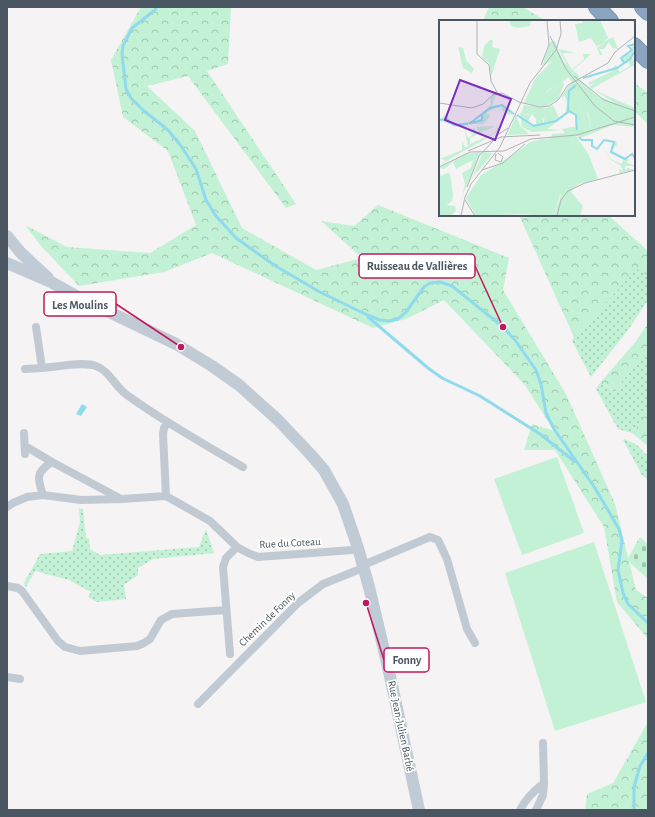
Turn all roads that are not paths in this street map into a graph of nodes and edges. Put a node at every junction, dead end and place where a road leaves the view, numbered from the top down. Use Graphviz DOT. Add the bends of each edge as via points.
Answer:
graph roads {
  1 [pos="597,7"];
  2 [pos="643,7"];
  3 [pos="648,12"];
  4 [pos="609,20"];
  5 [pos="635,47"];
  6 [pos="648,60"];
  7 [pos="7,236"];
  8 [pos="7,249"];
  9 [pos="7,263"];
  10 [pos="47,280"];
  11 [pos="36,327"];
  12 [pos="42,368"];
  13 [pos="25,370"];
  14 [pos="168,422"];
  15 [pos="24,433"];
  16 [pos="52,462"];
  17 [pos="244,467"];
  18 [pos="42,495"];
  19 [pos="166,496"];
  20 [pos="122,499"];
  21 [pos="10,505"];
  22 [pos="237,547"];
  23 [pos="358,548"];
  24 [pos="363,567"];
  25 [pos="7,586"];
  26 [pos="226,610"];
  27 [pos="475,643"];
  28 [pos="230,654"];
  29 [pos="7,677"];
  30 [pos="20,679"];
  31 [pos="198,704"];
  32 [pos="543,742"];
  33 [pos="544,783"];
  34 [pos="419,810"];
  35 [pos="520,810"];
  36 [pos="536,810"];
  1 -- 4 [label="highway"];
  2 -- 3 [label="highway"];
  5 -- 6 [label="highway"];
  7 -- 10 [label="main road"];
  8 -- 10 [label="main road" via="27,268"];
  9 -- 10 [label="main road"];
  10 -- 23 [label="main road, Rue Jean-Julien Barbé" via="176,344 231,380 278,420 324,470 343,504"];
  11 -- 12 [label="street"];
  12 -- 13 [label="street"];
  12 -- 14 [label="street" via="83,364 96,366 107,373 126,394"];
  14 -- 17 [label="street"];
  14 -- 19 [label="street" via="163,434"];
  15 -- 16 [label="street" via="25,450"];
  16 -- 18 [label="street" via="39,473 38,483"];
  16 -- 20 [label="street"];
  18 -- 20 [label="street" via="81,500"];
  18 -- 21 [label="street" via="27,497"];
  19 -- 20 [label="street"];
  19 -- 22 [label="street, Rue du Coteau" via="210,521"];
  22 -- 23 [label="street, Rue du Coteau" via="258,557"];
  22 -- 26 [label="street" via="226,558 223,567"];
  23 -- 24 [label="main road, Rue Jean-Julien Barbé"];
  24 -- 27 [label="street, Chemin de Fonny" via="430,537 438,540 447,559 467,629"];
  24 -- 31 [label="street, Chemin de Fonny" via="323,584 298,603"];
  24 -- 34 [label="main road, Rue Jean-Julien Barbé"];
  25 -- 26 [label="street" via="22,591 58,641 80,651 137,646 150,638 161,620 172,614"];
  26 -- 28 [label="street"];
  29 -- 30 [label="street"];
  32 -- 33 [label="street"];
  33 -- 35 [label="street" via="523,803"];
  33 -- 36 [label="street" via="543,795"];
}
